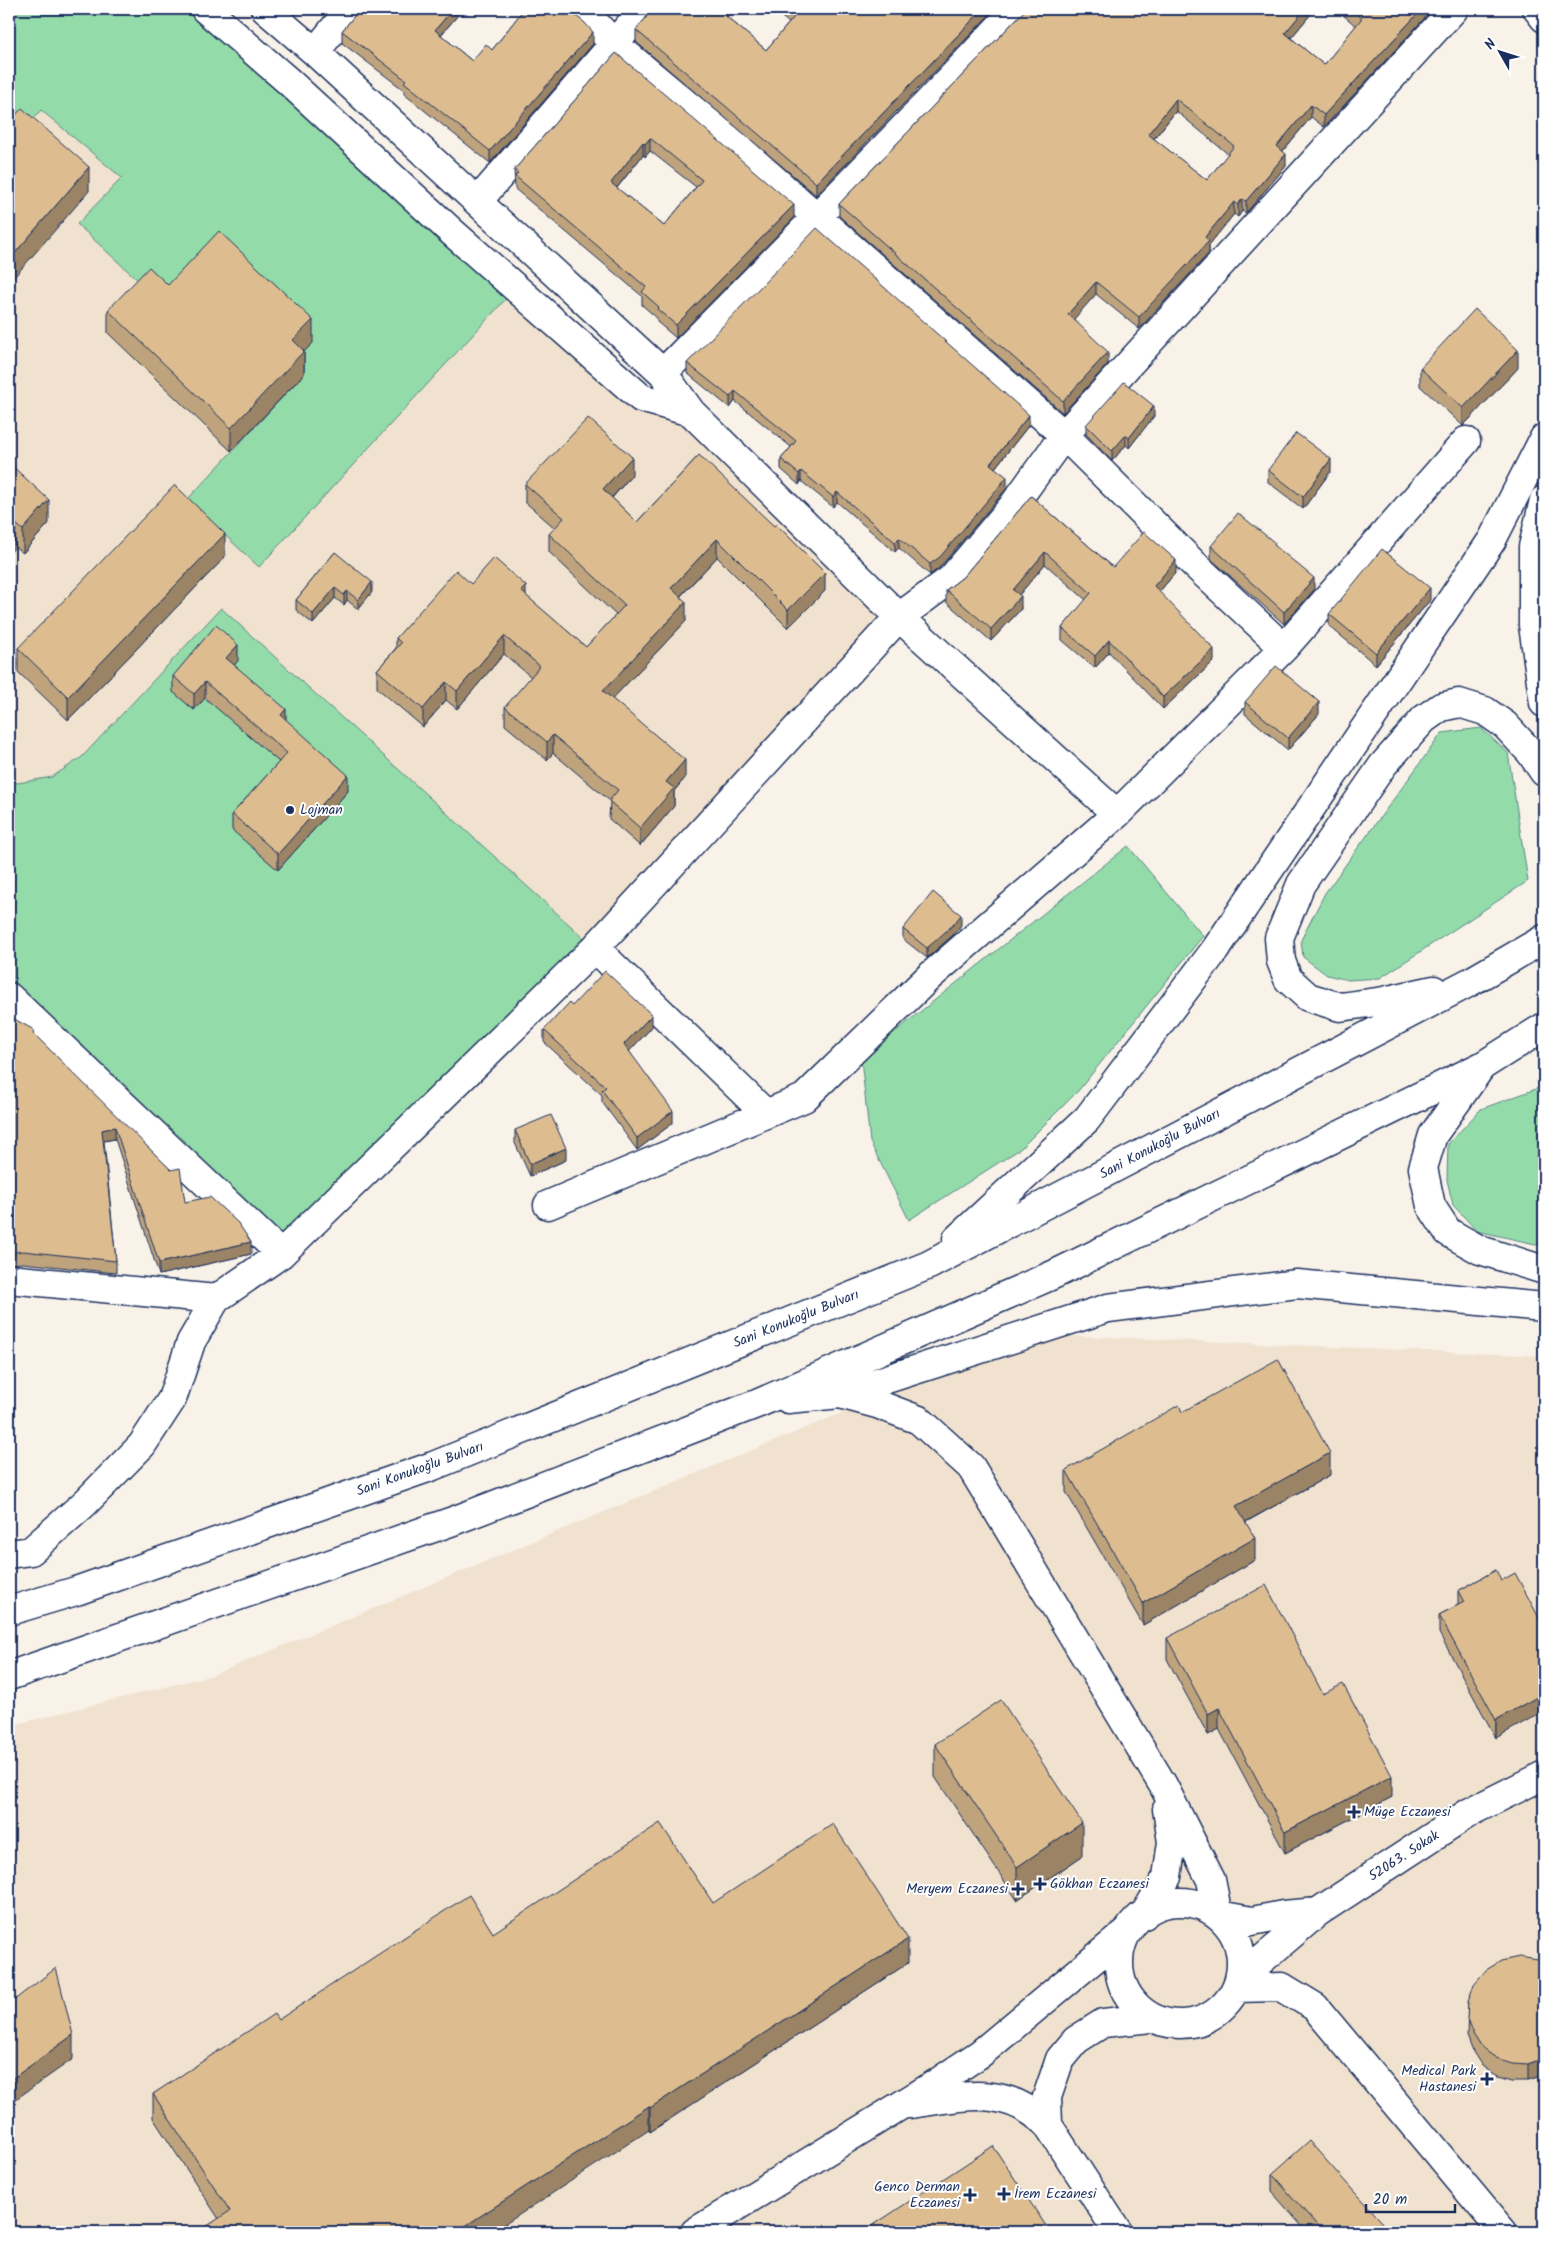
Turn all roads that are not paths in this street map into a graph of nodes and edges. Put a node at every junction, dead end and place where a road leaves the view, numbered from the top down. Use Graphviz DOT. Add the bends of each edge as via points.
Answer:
graph roads {
  1 [pos="205,9"];
  2 [pos="265,9"];
  3 [pos="350,9"];
  4 [pos="582,9"];
  5 [pos="644,9"];
  6 [pos="1016,9"];
  7 [pos="1454,9"];
  8 [pos="1537,9"];
  9 [pos="1544,18"];
  10 [pos="613,43"];
  11 [pos="315,52"];
  12 [pos="478,201"];
  13 [pos="816,218"];
  14 [pos="663,373"];
  15 [pos="692,412"];
  16 [pos="1064,435"];
  17 [pos="1544,438"];
  18 [pos="1466,441"];
  19 [pos="1544,500"];
  20 [pos="898,617"];
  21 [pos="1284,648"];
  22 [pos="1544,703"];
  23 [pos="1544,772"];
  24 [pos="1117,814"];
  25 [pos="1544,939"];
  26 [pos="595,948"];
  27 [pos="1470,982"];
  28 [pos="9,996"];
  29 [pos="1544,1027"];
  30 [pos="1482,1066"];
  31 [pos="766,1114"];
  32 [pos="548,1206"];
  33 [pos="281,1254"];
  34 [pos="929,1265"];
  35 [pos="1544,1270"];
  36 [pos="9,1280"];
  37 [pos="216,1299"];
  38 [pos="1544,1307"];
  39 [pos="840,1394"];
  40 [pos="759,1403"];
  41 [pos="9,1554"];
  42 [pos="9,1611"];
  43 [pos="9,1676"];
  44 [pos="1544,1775"];
  45 [pos="1163,1785"];
  46 [pos="1318,1912"];
  47 [pos="1218,1915"];
  48 [pos="1136,1923"];
  49 [pos="1236,1988"];
  50 [pos="1151,2018"];
  51 [pos="901,2106"];
  52 [pos="1048,2124"];
  53 [pos="696,2232"];
  54 [pos="1118,2232"];
  55 [pos="1503,2232"];
  1 -- 15 [label="main road" via="641,398"];
  2 -- 11 [label="main road"];
  3 -- 11 [label="main road"];
  4 -- 10 [label="main road"];
  5 -- 10 [label="main road"];
  6 -- 13 [label="main road"];
  7 -- 16 [label="main road"];
  8 -- 9 [label="main road"];
  10 -- 12 [label="main road"];
  10 -- 13 [label="main road" via="734,144"];
  11 -- 12 [label="main road"];
  12 -- 14 [label="main road"];
  13 -- 14 [label="main road"];
  13 -- 16 [label="main road"];
  14 -- 15 [label="main road"];
  15 -- 20 [label="main road"];
  16 -- 20 [label="main road" via="1012,507 950,579"];
  16 -- 21 [label="main road"];
  17 -- 34 [label="main road" via="1492,540 1210,958 1087,1120"];
  18 -- 21 [label="main road"];
  19 -- 22 [label="main road" via="1533,546 1533,625"];
  20 -- 24 [label="main road"];
  20 -- 26 [label="main road"];
  21 -- 24 [label="main road"];
  23 -- 27 [label="main road" via="1505,725 1485,711 1459,703 1441,707 1424,719 1383,765 1301,884 1279,938 1281,962 1288,979 1308,997 1340,1007"];
  24 -- 31 [label="main road" via="929,976 804,1098"];
  25 -- 27 [label="main road, Sani Konukoğlu Bulvarı"];
  26 -- 31 [label="main road"];
  26 -- 33 [label="main road"];
  27 -- 34 [label="main road, Sani Konukoğlu Bulvarı"];
  28 -- 33 [label="main road"];
  29 -- 30 [label="main road"];
  30 -- 35 [label="main road" via="1433,1135 1423,1168 1431,1206 1448,1232 1480,1250"];
  30 -- 40 [label="main road" via="1055,1274"];
  31 -- 32 [label="main road"];
  33 -- 37 [label="main road"];
  34 -- 42 [label="main road, Sani Konukoğlu Bulvarı" via="434,1466 76,1591"];
  36 -- 37 [label="main road"];
  37 -- 41 [label="main road" via="191,1342 172,1399 142,1445 85,1503 31,1551"];
  38 -- 39 [label="main road" via="1288,1285 1108,1308"];
  39 -- 40 [label="main road"];
  39 -- 45 [label="main road" via="919,1420 971,1466"];
  40 -- 43 [label="main road" via="453,1521"];
  44 -- 46 [label="main road, 52063. Sokak" via="1470,1812"];
  45 -- 47 [label="main road" via="1211,1880"];
  45 -- 48 [label="main road" via="1172,1842 1167,1877"];
  46 -- 47 [label="main road" via="1252,1921"];
  46 -- 49 [label="main road, 52063. Sokak" via="1258,1963"];
  47 -- 48 [label="main road" via="1200,1905 1180,1902 1160,1906"];
  47 -- 49 [label="main road" via="1232,1930 1239,1948 1241,1968"];
  48 -- 50 [label="main road" via="1120,1948 1119,1969 1124,1988 1135,2005"];
  48 -- 51 [label="main road" via="980,2053"];
  49 -- 50 [label="main road" via="1225,2005 1203,2020 1170,2024"];
  49 -- 55 [label="main road" via="1282,1987 1315,2007"];
  50 -- 52 [label="main road" via="1103,2023 1076,2040 1060,2059 1046,2097"];
  51 -- 52 [label="main road" via="980,2094 1034,2111"];
  51 -- 53 [label="main road"];
  52 -- 54 [label="main road"];
}
